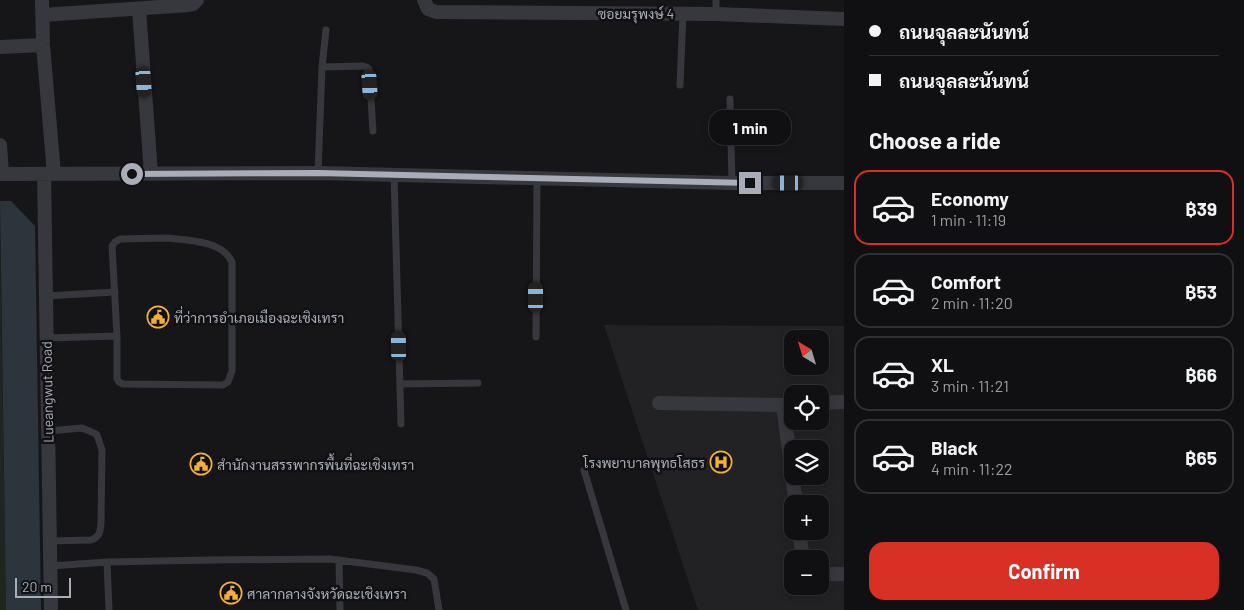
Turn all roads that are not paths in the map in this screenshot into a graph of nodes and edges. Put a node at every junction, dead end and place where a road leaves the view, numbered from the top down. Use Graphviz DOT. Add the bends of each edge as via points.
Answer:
graph roads {
  1 [pos="42,0"];
  2 [pos="197,0"];
  3 [pos="426,5"];
  4 [pos="716,7"];
  5 [pos="139,9"];
  6 [pos="683,14"];
  7 [pos="43,15"];
  8 [pos="844,19"];
  9 [pos="326,30"];
  10 [pos="43,45"];
  11 [pos="0,47"];
  12 [pos="322,67"];
  13 [pos="680,85"];
  14 [pos="730,99"];
  15 [pos="373,131"];
  16 [pos="0,145"];
  17 [pos="318,173"];
  18 [pos="1,174"];
  19 [pos="49,174"];
  20 [pos="151,174"];
  21 [pos="394,175"];
  22 [pos="537,178"];
  23 [pos="732,183"];
  24 [pos="844,183"];
  25 [pos="114,292"];
  26 [pos="46,296"];
  27 [pos="117,336"];
  28 [pos="536,337"];
  29 [pos="47,338"];
  30 [pos="478,383"];
  31 [pos="400,384"];
  32 [pos="844,402"];
  33 [pos="659,403"];
  34 [pos="829,403"];
  35 [pos="784,405"];
  36 [pos="401,424"];
  37 [pos="790,430"];
  38 [pos="48,431"];
  39 [pos="584,470"];
  40 [pos="795,495"];
  41 [pos="50,541"];
  42 [pos="339,560"];
  43 [pos="107,562"];
  44 [pos="51,566"];
  45 [pos="829,574"];
  46 [pos="844,574"];
  47 [pos="51,610"];
  48 [pos="108,610"];
  49 [pos="340,610"];
  50 [pos="438,610"];
  51 [pos="626,610"];
  1 -- 7 [label="street, Lueangwut Road"];
  2 -- 5 [label="street" via="189,5"];
  3 -- 6 [label="street, ซอยมรุพงษ์ 4" via="436,12"];
  4 -- 6 [label="street, ซอยมรุพงษ์ 4"];
  4 -- 8 [label="street, ซอยมรุพงษ์ 4"];
  5 -- 7 [label="street"];
  5 -- 20 [label="street"];
  6 -- 13 [label="lane"];
  7 -- 10 [label="street, Lueangwut Road"];
  9 -- 12 [label="lane"];
  10 -- 11 [label="street"];
  10 -- 19 [label="street, Lueangwut Road"];
  12 -- 15 [label="lane" via="366,66 369,69"];
  12 -- 17 [label="lane"];
  14 -- 23 [label="lane"];
  16 -- 18 [label="street"];
  17 -- 20 [label="street"];
  17 -- 21 [label="street"];
  18 -- 19 [label="street"];
  19 -- 20 [label="street"];
  19 -- 26 [label="street, Lueangwut Road"];
  21 -- 22 [label="street"];
  21 -- 31 [label="lane"];
  22 -- 23 [label="street"];
  22 -- 28 [label="lane"];
  23 -- 24 [label="street"];
  25 -- 26 [label="lane"];
  25 -- 27 [label="lane"];
  25 -- 27 [label="lane" via="112,246 117,240 166,238 215,246 230,258 233,267 232,371 228,382 223,385 123,384 117,379"];
  26 -- 29 [label="street, Lueangwut Road"];
  27 -- 29 [label="lane"];
  29 -- 38 [label="street, Lueangwut Road"];
  30 -- 31 [label="lane"];
  31 -- 36 [label="lane"];
  32 -- 34 [label="street"];
  33 -- 35 [label="street"];
  37 -- 40 [label="street"];
  38 -- 41 [label="street, Lueangwut Road"];
  38 -- 41 [label="lane" via="82,428 94,432 102,450 100,534 91,540"];
  39 -- 51 [label="lane"];
  41 -- 44 [label="street, Lueangwut Road"];
  42 -- 43 [label="lane"];
  42 -- 49 [label="lane"];
  42 -- 50 [label="lane" via="427,572 434,579"];
  43 -- 44 [label="lane"];
  43 -- 48 [label="lane"];
  44 -- 47 [label="street, Lueangwut Road"];
  45 -- 46 [label="street"];
}
